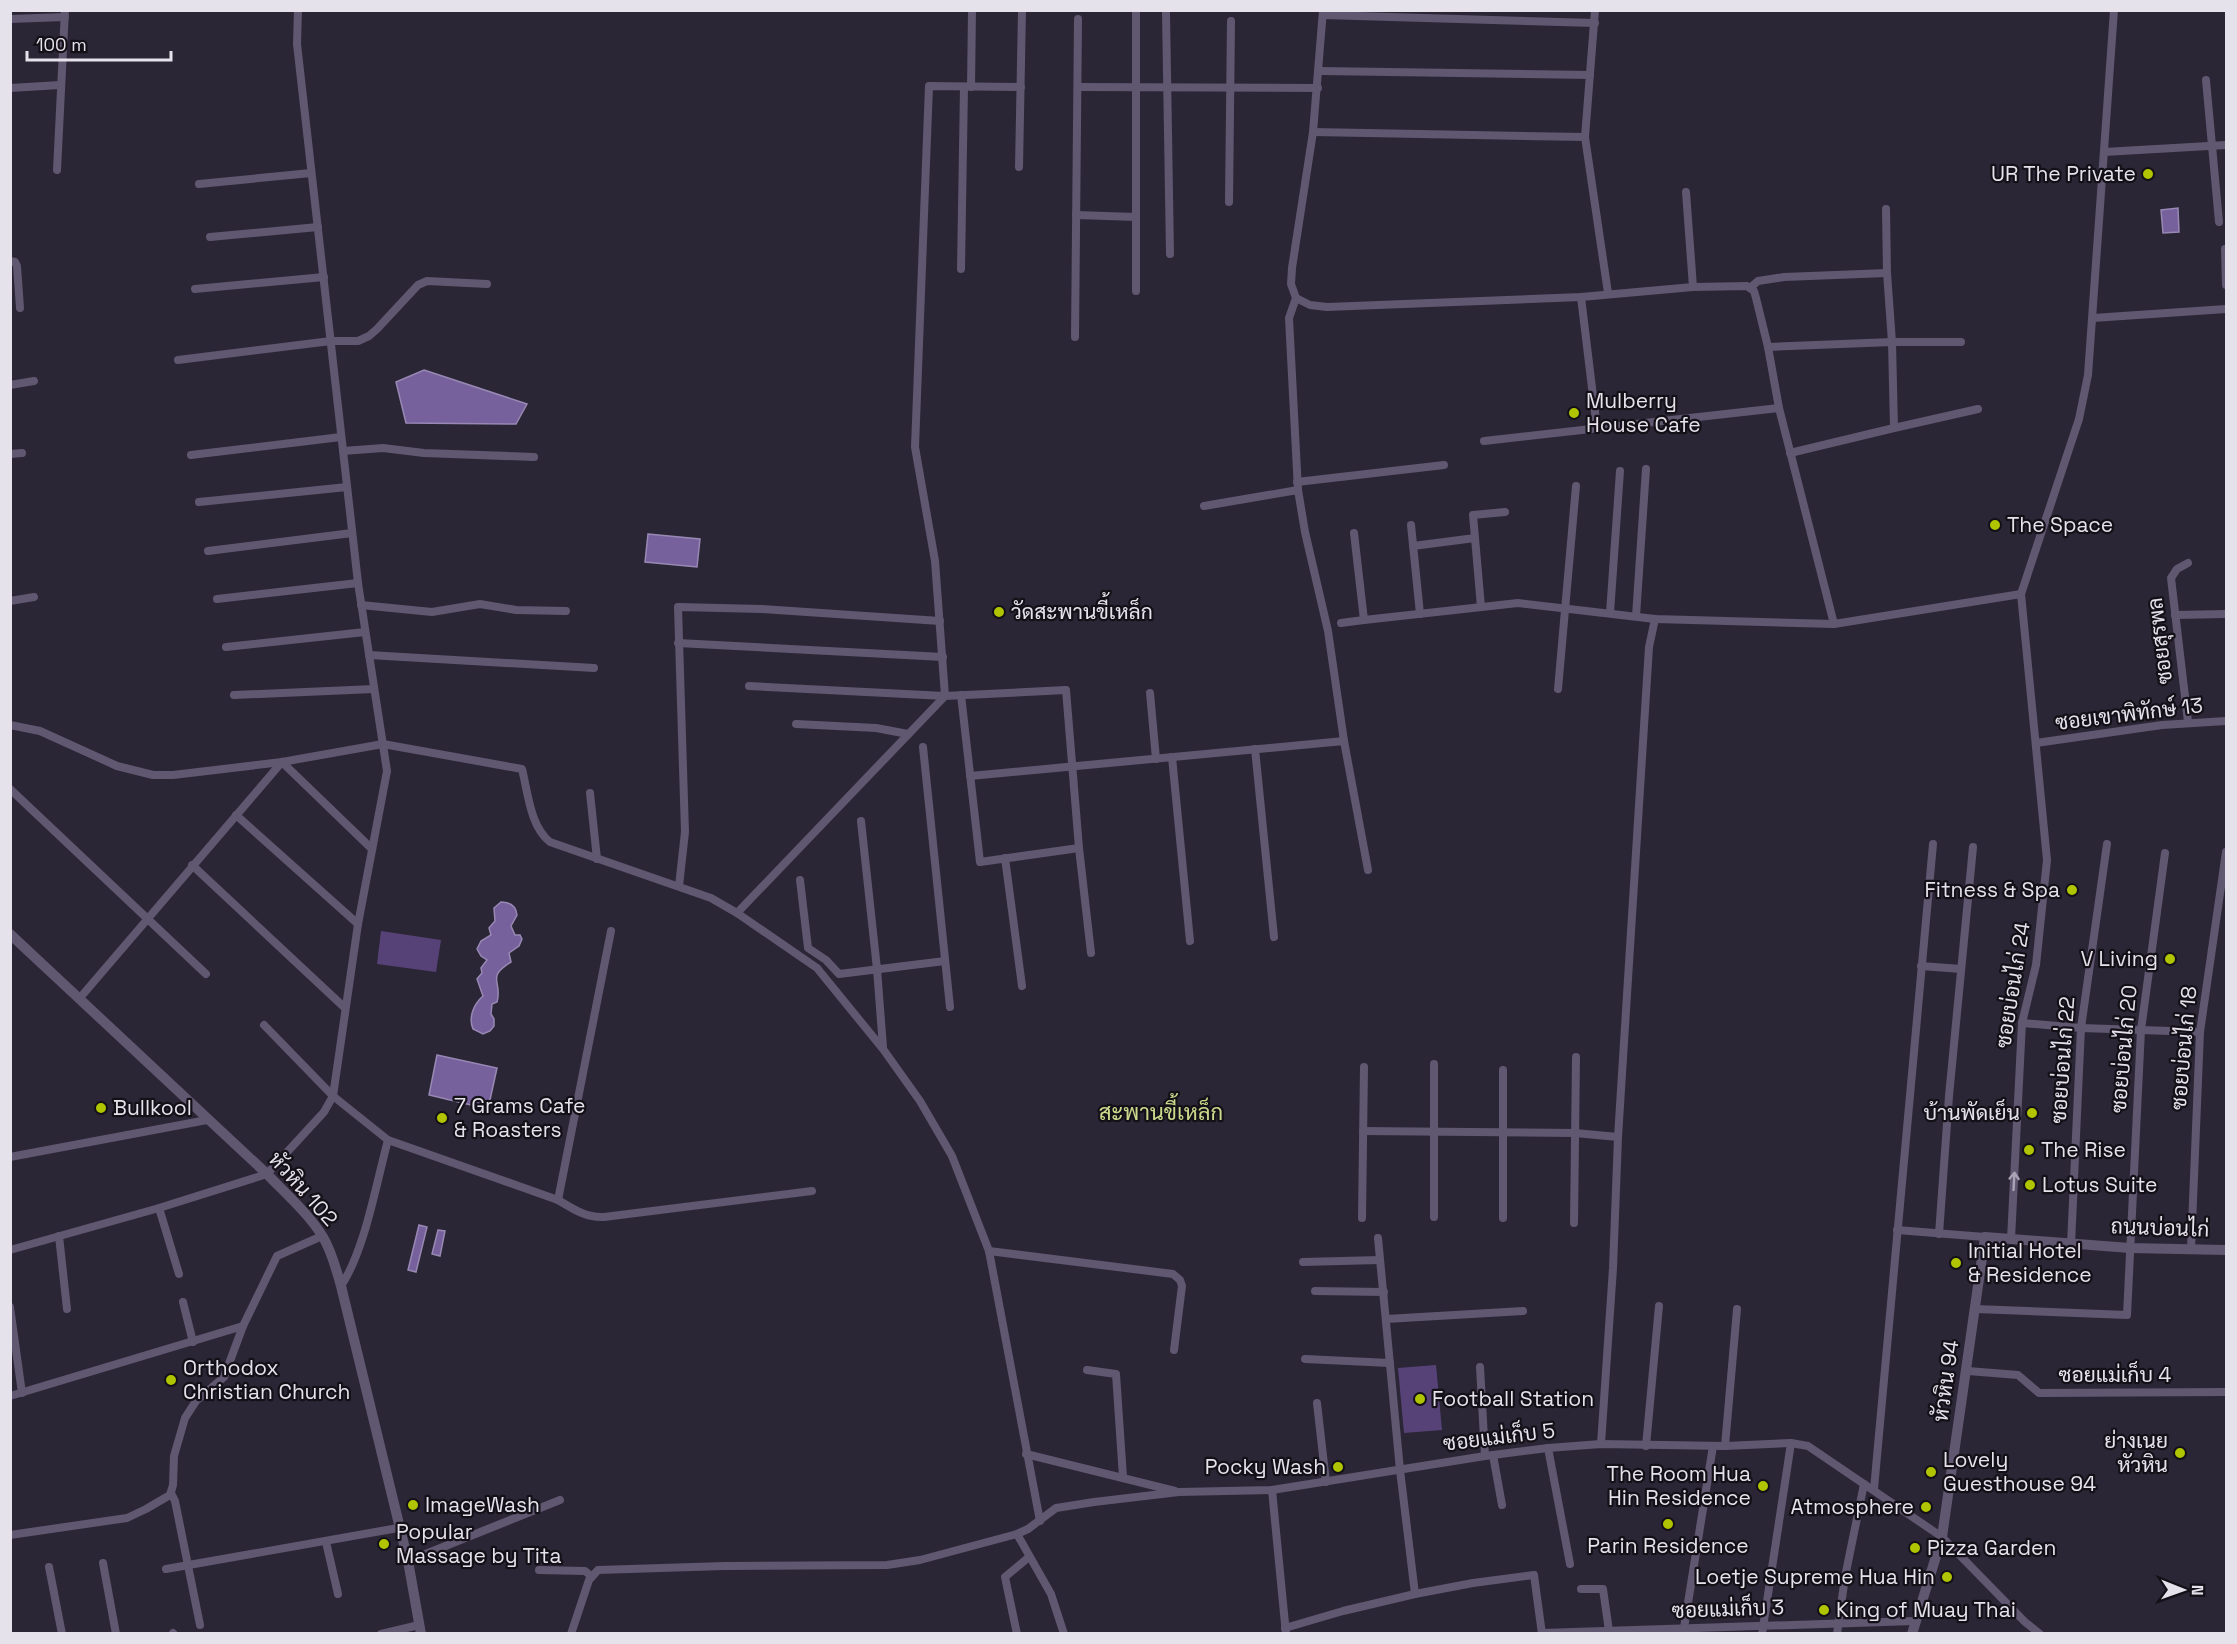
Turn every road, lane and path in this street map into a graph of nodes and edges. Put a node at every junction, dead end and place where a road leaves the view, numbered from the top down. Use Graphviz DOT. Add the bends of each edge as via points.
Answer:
graph roads {
  1 [pos="298,10"];
  2 [pos="972,10"];
  3 [pos="1022,10"];
  4 [pos="1136,10"];
  5 [pos="1595,10"];
  6 [pos="2114,10"];
  7 [pos="1323,13"];
  8 [pos="65,14"];
  9 [pos="1166,14"];
  10 [pos="10,19"];
  11 [pos="1078,19"];
  12 [pos="1231,21"];
  13 [pos="1595,23"];
  14 [pos="1320,71"];
  15 [pos="1590,75"];
  16 [pos="2206,80"];
  17 [pos="60,86"];
  18 [pos="10,87"];
  19 [pos="968,87"];
  20 [pos="1021,87"];
  21 [pos="1078,87"];
  22 [pos="1136,87"];
  23 [pos="1167,87"];
  24 [pos="1230,88"];
  25 [pos="1317,88"];
  26 [pos="1313,132"];
  27 [pos="1585,137"];
  28 [pos="2226,145"];
  29 [pos="2212,146"];
  30 [pos="2104,152"];
  31 [pos="1019,167"];
  32 [pos="57,170"];
  33 [pos="312,173"];
  34 [pos="199,184"];
  35 [pos="1686,192"];
  36 [pos="1229,202"];
  37 [pos="1886,209"];
  38 [pos="1076,215"];
  39 [pos="1136,217"];
  40 [pos="2219,222"];
  41 [pos="318,227"];
  42 [pos="210,237"];
  43 [pos="2225,249"];
  44 [pos="1170,254"];
  45 [pos="10,261"];
  46 [pos="961,268"];
  47 [pos="1887,273"];
  48 [pos="324,277"];
  49 [pos="487,284"];
  50 [pos="2226,285"];
  51 [pos="1693,287"];
  52 [pos="1750,288"];
  53 [pos="195,289"];
  54 [pos="1136,291"];
  55 [pos="1608,293"];
  56 [pos="1581,297"];
  57 [pos="1296,298"];
  58 [pos="20,308"];
  59 [pos="2226,309"];
  60 [pos="2093,318"];
  61 [pos="1075,337"];
  62 [pos="331,341"];
  63 [pos="1892,342"];
  64 [pos="1961,342"];
  65 [pos="1768,347"];
  66 [pos="178,360"];
  67 [pos="34,381"];
  68 [pos="10,385"];
  69 [pos="1779,408"];
  70 [pos="1978,409"];
  71 [pos="1894,428"];
  72 [pos="1597,429"];
  73 [pos="342,437"];
  74 [pos="1484,441"];
  75 [pos="343,451"];
  76 [pos="22,453"];
  77 [pos="1790,453"];
  78 [pos="10,454"];
  79 [pos="191,455"];
  80 [pos="534,457"];
  81 [pos="1444,465"];
  82 [pos="1646,469"];
  83 [pos="1620,471"];
  84 [pos="1298,486"];
  85 [pos="1576,486"];
  86 [pos="347,487"];
  87 [pos="199,502"];
  88 [pos="1204,506"];
  89 [pos="1505,512"];
  90 [pos="1411,525"];
  91 [pos="352,533"];
  92 [pos="1354,533"];
  93 [pos="1476,538"];
  94 [pos="1413,546"];
  95 [pos="208,551"];
  96 [pos="2188,563"];
  97 [pos="358,583"];
  98 [pos="2021,594"];
  99 [pos="34,597"];
  100 [pos="217,599"];
  101 [pos="10,601"];
  102 [pos="361,605"];
  103 [pos="1481,607"];
  104 [pos="1566,609"];
  105 [pos="566,611"];
  106 [pos="1610,613"];
  107 [pos="1420,614"];
  108 [pos="2226,614"];
  109 [pos="2175,615"];
  110 [pos="1636,616"];
  111 [pos="1655,619"];
  112 [pos="1364,620"];
  113 [pos="940,621"];
  114 [pos="1341,623"];
  115 [pos="1834,624"];
  116 [pos="365,632"];
  117 [pos="678,643"];
  118 [pos="226,647"];
  119 [pos="369,655"];
  120 [pos="943,657"];
  121 [pos="594,668"];
  122 [pos="750,686"];
  123 [pos="374,689"];
  124 [pos="1558,689"];
  125 [pos="1150,693"];
  126 [pos="234,695"];
  127 [pos="961,695"];
  128 [pos="945,696"];
  129 [pos="2188,722"];
  130 [pos="2226,722"];
  131 [pos="796,724"];
  132 [pos="10,725"];
  133 [pos="908,734"];
  134 [pos="1344,741"];
  135 [pos="2036,743"];
  136 [pos="383,744"];
  137 [pos="923,747"];
  138 [pos="1255,749"];
  139 [pos="1172,757"];
  140 [pos="1156,759"];
  141 [pos="282,762"];
  142 [pos="1071,767"];
  143 [pos="970,776"];
  144 [pos="10,789"];
  145 [pos="590,793"];
  146 [pos="236,815"];
  147 [pos="861,821"];
  148 [pos="1933,844"];
  149 [pos="2107,844"];
  150 [pos="1973,847"];
  151 [pos="1079,848"];
  152 [pos="372,849"];
  153 [pos="2226,852"];
  154 [pos="2165,853"];
  155 [pos="1005,858"];
  156 [pos="597,859"];
  157 [pos="192,865"];
  158 [pos="1368,870"];
  159 [pos="800,880"];
  160 [pos="679,886"];
  161 [pos="737,913"];
  162 [pos="147,918"];
  163 [pos="358,924"];
  164 [pos="611,931"];
  165 [pos="10,934"];
  166 [pos="1274,937"];
  167 [pos="1190,941"];
  168 [pos="15,944"];
  169 [pos="1091,953"];
  170 [pos="945,961"];
  171 [pos="1921,966"];
  172 [pos="877,969"];
  173 [pos="1961,969"];
  174 [pos="206,974"];
  175 [pos="1023,986"];
  176 [pos="79,999"];
  177 [pos="950,1007"];
  178 [pos="345,1008"];
  179 [pos="2022,1023"];
  180 [pos="264,1025"];
  181 [pos="2081,1028"];
  182 [pos="2141,1030"];
  183 [pos="2200,1032"];
  184 [pos="883,1049"];
  185 [pos="1576,1057"];
  186 [pos="1434,1064"];
  187 [pos="1364,1067"];
  188 [pos="1503,1070"];
  189 [pos="333,1096"];
  190 [pos="207,1120"];
  191 [pos="1363,1131"];
  192 [pos="1433,1132"];
  193 [pos="1502,1132"];
  194 [pos="1575,1133"];
  195 [pos="1618,1137"];
  196 [pos="388,1140"];
  197 [pos="10,1157"];
  198 [pos="267,1174"];
  199 [pos="812,1191"];
  200 [pos="558,1200"];
  201 [pos="159,1208"];
  202 [pos="1434,1217"];
  203 [pos="1362,1218"];
  204 [pos="1503,1218"];
  205 [pos="1574,1223"];
  206 [pos="1897,1230"];
  207 [pos="1939,1234"];
  208 [pos="59,1236"];
  209 [pos="322,1236"];
  210 [pos="1986,1237"];
  211 [pos="1378,1238"];
  212 [pos="2011,1239"];
  213 [pos="2071,1244"];
  214 [pos="2130,1248"];
  215 [pos="2191,1249"];
  216 [pos="10,1250"];
  217 [pos="2226,1250"];
  218 [pos="989,1251"];
  219 [pos="1380,1260"];
  220 [pos="1303,1262"];
  221 [pos="179,1274"];
  222 [pos="341,1286"];
  223 [pos="1315,1292"];
  224 [pos="1384,1292"];
  225 [pos="183,1302"];
  226 [pos="1659,1306"];
  227 [pos="10,1307"];
  228 [pos="67,1309"];
  229 [pos="1737,1309"];
  230 [pos="1975,1309"];
  231 [pos="1523,1311"];
  232 [pos="1386,1319"];
  233 [pos="243,1326"];
  234 [pos="193,1342"];
  235 [pos="1174,1350"];
  236 [pos="1305,1359"];
  237 [pos="1390,1363"];
  238 [pos="1480,1367"];
  239 [pos="1087,1370"];
  240 [pos="1968,1371"];
  241 [pos="2226,1392"];
  242 [pos="22,1393"];
  243 [pos="10,1396"];
  244 [pos="1317,1403"];
  245 [pos="1791,1443"];
  246 [pos="1601,1444"];
  247 [pos="1646,1446"];
  248 [pos="1713,1446"];
  249 [pos="1725,1446"];
  250 [pos="1548,1448"];
  251 [pos="1026,1454"];
  252 [pos="1489,1455"];
  253 [pos="1400,1470"];
  254 [pos="1123,1477"];
  255 [pos="1326,1482"];
  256 [pos="1864,1484"];
  257 [pos="1272,1490"];
  258 [pos="1874,1490"];
  259 [pos="1179,1492"];
  260 [pos="171,1493"];
  261 [pos="560,1500"];
  262 [pos="1502,1505"];
  263 [pos="1040,1521"];
  264 [pos="398,1528"];
  265 [pos="1017,1534"];
  266 [pos="10,1536"];
  267 [pos="1942,1537"];
  268 [pos="326,1542"];
  269 [pos="1029,1557"];
  270 [pos="408,1561"];
  271 [pos="103,1563"];
  272 [pos="1570,1564"];
  273 [pos="188,1565"];
  274 [pos="49,1567"];
  275 [pos="166,1569"];
  276 [pos="539,1570"];
  277 [pos="591,1576"];
  278 [pos="1581,1588"];
  279 [pos="338,1594"];
  280 [pos="1415,1594"];
  281 [pos="1915,1622"];
  282 [pos="1839,1624"];
  283 [pos="200,1625"];
  284 [pos="1684,1628"];
  285 [pos="420,1629"];
  286 [pos="1762,1630"];
  287 [pos="1286,1631"];
  288 [pos="1609,1631"];
  289 [pos="1542,1633"];
  290 [pos="62,1634"];
  291 [pos="116,1634"];
  292 [pos="381,1634"];
  293 [pos="571,1634"];
  294 [pos="1017,1634"];
  295 [pos="1064,1634"];
  296 [pos="1837,1634"];
  297 [pos="1912,1634"];
  298 [pos="2040,1634"];
  1 -- 33 [label="street" via="297,44"];
  2 -- 19 [label="street"];
  3 -- 20 [label="street"];
  4 -- 22 [label="street"];
  5 -- 13 [label="street"];
  6 -- 30 [label="street"];
  7 -- 13 [label="street"];
  7 -- 14 [label="street"];
  8 -- 10 [label="street"];
  8 -- 17 [label="street"];
  9 -- 23 [label="street"];
  11 -- 21 [label="street"];
  12 -- 24 [label="street"];
  13 -- 15 [label="street"];
  14 -- 15 [label="street"];
  14 -- 25 [label="street"];
  15 -- 27 [label="street"];
  16 -- 29 [label="street"];
  17 -- 18 [label="street"];
  17 -- 32 [label="street"];
  19 -- 20 [label="street"];
  19 -- 46 [label="street"];
  19 -- 113 [label="street" via="929,86 915,447"];
  20 -- 31 [label="street"];
  21 -- 22 [label="street"];
  21 -- 38 [label="street"];
  22 -- 23 [label="street"];
  22 -- 39 [label="street"];
  23 -- 24 [label="street"];
  23 -- 44 [label="street"];
  24 -- 25 [label="street"];
  24 -- 36 [label="street"];
  25 -- 26 [label="street"];
  26 -- 27 [label="street"];
  26 -- 57 [label="street" via="1292,268 1291,284"];
  27 -- 55 [label="street"];
  28 -- 29 [label="street"];
  29 -- 30 [label="street"];
  29 -- 40 [label="street"];
  30 -- 60 [label="street"];
  33 -- 34 [label="street"];
  33 -- 41 [label="street"];
  35 -- 51 [label="street"];
  37 -- 47 [label="street"];
  38 -- 39 [label="street"];
  38 -- 61 [label="street"];
  39 -- 54 [label="street"];
  41 -- 42 [label="street"];
  41 -- 48 [label="street"];
  43 -- 50 [label="street"];
  45 -- 58 [label="street" via="17,266"];
  47 -- 52 [label="street" via="1784,277 1758,281"];
  47 -- 63 [label="street"];
  48 -- 53 [label="street"];
  48 -- 62 [label="street"];
  49 -- 62 [label="street" via="427,281 418,285 369,336 358,341"];
  51 -- 52 [label="street"];
  51 -- 55 [label="street"];
  52 -- 65 [label="street"];
  55 -- 56 [label="street"];
  56 -- 57 [label="street" via="1327,307"];
  56 -- 72 [label="street"];
  57 -- 84 [label="street" via="1289,318"];
  59 -- 60 [label="street"];
  60 -- 98 [label="street" via="2079,419"];
  62 -- 66 [label="street"];
  62 -- 73 [label="street"];
  63 -- 64 [label="street"];
  63 -- 65 [label="street"];
  63 -- 71 [label="street"];
  65 -- 69 [label="street"];
  67 -- 68 [label="street"];
  69 -- 72 [label="street"];
  69 -- 77 [label="street"];
  70 -- 71 [label="street"];
  71 -- 77 [label="street"];
  72 -- 74 [label="street"];
  73 -- 75 [label="street"];
  73 -- 79 [label="street"];
  75 -- 80 [label="street" via="383,448"];
  75 -- 86 [label="street"];
  76 -- 78 [label="street"];
  77 -- 115 [label="street"];
  81 -- 84 [label="street"];
  82 -- 110 [label="street"];
  83 -- 106 [label="street"];
  84 -- 88 [label="street"];
  84 -- 134 [label="street" via="1328,630"];
  85 -- 104 [label="street"];
  86 -- 87 [label="street"];
  86 -- 91 [label="street"];
  89 -- 93 [label="street" via="1473,515"];
  90 -- 94 [label="street"];
  91 -- 95 [label="street"];
  91 -- 97 [label="street"];
  92 -- 112 [label="street"];
  93 -- 94 [label="street"];
  93 -- 103 [label="street"];
  94 -- 107 [label="street"];
  96 -- 109 [label="street, ซอยสุรพล" via="2176,569 2171,578"];
  97 -- 100 [label="street"];
  97 -- 102 [label="street"];
  98 -- 115 [label="street"];
  98 -- 135 [label="street, ซอยบ่อนไก่ 24"];
  99 -- 101 [label="street"];
  102 -- 105 [label="street" via="432,612 480,604 516,610"];
  102 -- 116 [label="street"];
  103 -- 104 [label="street" via="1518,603"];
  103 -- 107 [label="street"];
  104 -- 106 [label="street"];
  104 -- 124 [label="street"];
  106 -- 110 [label="street"];
  107 -- 112 [label="street"];
  108 -- 109 [label="street"];
  109 -- 129 [label="street, ซอยสุรพล"];
  110 -- 111 [label="street"];
  111 -- 115 [label="street"];
  111 -- 195 [label="street" via="1649,647"];
  112 -- 114 [label="street"];
  113 -- 117 [label="street" via="680,606 676,610"];
  113 -- 120 [label="street"];
  116 -- 118 [label="street"];
  116 -- 119 [label="street"];
  117 -- 120 [label="street"];
  117 -- 160 [label="street" via="685,832"];
  119 -- 121 [label="street"];
  119 -- 123 [label="street"];
  120 -- 128 [label="street"];
  122 -- 128 [label="street"];
  123 -- 126 [label="street"];
  123 -- 136 [label="street"];
  125 -- 140 [label="street"];
  127 -- 128 [label="street"];
  127 -- 142 [label="street" via="1066,690"];
  127 -- 143 [label="street"];
  128 -- 133 [label="street"];
  129 -- 130 [label="street, ซอยเขาพิทักษ์ 13"];
  129 -- 135 [label="street, ซอยเขาพิทักษ์ 13"];
  131 -- 133 [label="street" via="876,728"];
  132 -- 141 [label="street" via="40,731 117,766 153,775"];
  133 -- 161 [label="street"];
  134 -- 138 [label="street"];
  134 -- 158 [label="street"];
  135 -- 179 [label="street, ซอยบ่อนไก่ 24" via="2047,860 2036,965"];
  136 -- 141 [label="street"];
  136 -- 152 [label="street" via="387,771"];
  136 -- 156 [label="street" via="522,769 542,835 550,842"];
  137 -- 170 [label="street"];
  138 -- 139 [label="street"];
  138 -- 166 [label="street"];
  139 -- 140 [label="street"];
  139 -- 167 [label="street"];
  140 -- 142 [label="street"];
  141 -- 146 [label="street"];
  141 -- 152 [label="street"];
  142 -- 143 [label="street"];
  142 -- 151 [label="street"];
  143 -- 155 [label="street" via="980,862"];
  144 -- 162 [label="street"];
  145 -- 156 [label="street"];
  146 -- 157 [label="street"];
  146 -- 163 [label="street"];
  147 -- 172 [label="street"];
  148 -- 171 [label="street"];
  149 -- 181 [label="street, ซอยบ่อนไก่ 22"];
  150 -- 173 [label="street"];
  151 -- 155 [label="street"];
  151 -- 169 [label="street"];
  152 -- 163 [label="street"];
  153 -- 183 [label="street, ซอยบ่อนไก่ 18"];
  154 -- 182 [label="street, ซอยบ่อนไก่ 20"];
  155 -- 175 [label="street"];
  156 -- 160 [label="street"];
  157 -- 162 [label="street"];
  157 -- 178 [label="street"];
  159 -- 172 [label="street" via="808,948 839,974"];
  160 -- 161 [label="street"];
  161 -- 184 [label="street" via="817,968"];
  162 -- 174 [label="street"];
  162 -- 176 [label="street"];
  163 -- 178 [label="street"];
  164 -- 200 [label="street"];
  165 -- 168 [label="street, หัวหิน 102"];
  168 -- 176 [label="street, หัวหิน 102"];
  170 -- 172 [label="street"];
  170 -- 177 [label="street"];
  171 -- 173 [label="street"];
  171 -- 206 [label="street"];
  172 -- 184 [label="street"];
  173 -- 207 [label="street"];
  176 -- 190 [label="street, หัวหิน 102"];
  178 -- 189 [label="street"];
  179 -- 181 [label="street"];
  212 -- 179 [label="street, ซอยบ่อนไก่ 24, one-way"];
  180 -- 189 [label="street"];
  181 -- 182 [label="street"];
  181 -- 213 [label="street, ซอยบ่อนไก่ 22"];
  182 -- 183 [label="street"];
  182 -- 214 [label="street, ซอยบ่อนไก่ 20"];
  183 -- 215 [label="street, ซอยบ่อนไก่ 18"];
  184 -- 218 [label="street" via="952,1156"];
  185 -- 194 [label="street"];
  186 -- 192 [label="street"];
  187 -- 191 [label="street"];
  188 -- 193 [label="street"];
  189 -- 196 [label="street"];
  189 -- 198 [label="street" via="324,1112"];
  190 -- 197 [label="street"];
  190 -- 198 [label="street, หัวหิน 102"];
  191 -- 192 [label="street"];
  191 -- 203 [label="street"];
  192 -- 193 [label="street"];
  192 -- 202 [label="street"];
  193 -- 194 [label="street"];
  193 -- 204 [label="street"];
  194 -- 195 [label="street"];
  194 -- 205 [label="street"];
  195 -- 246 [label="street"];
  196 -- 200 [label="street"];
  196 -- 222 [label="street" via="359,1250"];
  198 -- 201 [label="street"];
  198 -- 209 [label="street, หัวหิน 102"];
  199 -- 200 [label="street" via="604,1218 580,1213"];
  201 -- 208 [label="street"];
  201 -- 221 [label="street"];
  206 -- 207 [label="street"];
  206 -- 258 [label="street"];
  207 -- 210 [label="street"];
  208 -- 216 [label="street"];
  208 -- 228 [label="street"];
  209 -- 222 [label="street, หัวหิน 102"];
  209 -- 233 [label="street" via="277,1256"];
  210 -- 212 [label="street, ถนนบ่อนไก่"];
  210 -- 230 [label="street, หัวหิน 94"];
  211 -- 219 [label="street"];
  212 -- 213 [label="street, ถนนบ่อนไก่"];
  213 -- 214 [label="street, ถนนบ่อนไก่"];
  214 -- 215 [label="street, ถนนบ่อนไก่"];
  214 -- 230 [label="street, ซอยบ่อนไก่ 20" via="2127,1315"];
  215 -- 217 [label="street, ถนนบ่อนไก่"];
  218 -- 235 [label="street" via="1173,1274 1182,1286"];
  218 -- 251 [label="street"];
  219 -- 220 [label="street"];
  219 -- 224 [label="street"];
  222 -- 264 [label="street, หัวหิน 102"];
  223 -- 224 [label="street"];
  224 -- 232 [label="street"];
  225 -- 234 [label="street"];
  226 -- 247 [label="street"];
  227 -- 242 [label="street"];
  229 -- 249 [label="street"];
  230 -- 240 [label="street, หัวหิน 94"];
  231 -- 232 [label="street"];
  232 -- 237 [label="street"];
  233 -- 234 [label="street"];
  233 -- 260 [label="street" via="224,1377 196,1401 185,1418 174,1456"];
  234 -- 242 [label="street"];
  236 -- 237 [label="street"];
  237 -- 253 [label="street"];
  238 -- 252 [label="street"];
  239 -- 254 [label="street" via="1116,1374"];
  240 -- 241 [label="street, ซอยแม่เก็บ 4" via="2018,1375 2039,1393"];
  240 -- 267 [label="street, หัวหิน 94"];
  242 -- 243 [label="street"];
  244 -- 255 [label="street"];
  245 -- 249 [label="street, ซอยแม่เก็บ 5"];
  245 -- 256 [label="street, ซอยแม่เก็บ 5" via="1808,1446"];
  245 -- 286 [label="street"];
  246 -- 247 [label="street, ซอยแม่เก็บ 5"];
  246 -- 250 [label="street, ซอยแม่เก็บ 5"];
  247 -- 248 [label="street, ซอยแม่เก็บ 5"];
  248 -- 249 [label="street, ซอยแม่เก็บ 5"];
  248 -- 284 [label="street"];
  250 -- 252 [label="street, ซอยแม่เก็บ 5"];
  250 -- 272 [label="street"];
  251 -- 254 [label="street"];
  251 -- 263 [label="street"];
  252 -- 253 [label="street, ซอยแม่เก็บ 5"];
  252 -- 262 [label="street"];
  253 -- 255 [label="street, ซอยแม่เก็บ 5"];
  253 -- 280 [label="street"];
  254 -- 259 [label="street"];
  255 -- 257 [label="street, ซอยแม่เก็บ 5"];
  256 -- 258 [label="street, ซอยแม่เก็บ 5"];
  256 -- 282 [label="street"];
  257 -- 259 [label="street, ซอยแม่เก็บ 5"];
  257 -- 287 [label="street"];
  258 -- 267 [label="street, ซอยแม่เก็บ 5"];
  259 -- 263 [label="street, ซอยแม่เก็บ 5" via="1056,1508"];
  260 -- 266 [label="street" via="127,1518"];
  260 -- 273 [label="street"];
  261 -- 270 [label="street"];
  263 -- 265 [label="street, ซอยแม่เก็บ 5"];
  264 -- 268 [label="street"];
  264 -- 270 [label="street, หัวหิน 102"];
  265 -- 269 [label="street"];
  265 -- 277 [label="street, ซอยแม่เก็บ 5" via="887,1565 615,1569 598,1570"];
  267 -- 281 [label="street, หัวหิน 94"];
  267 -- 298 [label="street, ซอยแม่เก็บ 5"];
  268 -- 273 [label="street"];
  268 -- 279 [label="street"];
  269 -- 294 [label="street" via="1005,1577"];
  269 -- 295 [label="street" via="1051,1594"];
  270 -- 285 [label="street, หัวหิน 102"];
  271 -- 291 [label="street"];
  273 -- 275 [label="street"];
  273 -- 283 [label="street"];
  274 -- 290 [label="street"];
  276 -- 277 [label="street" via="585,1571"];
  277 -- 293 [label="street"];
  278 -- 288 [label="street" via="1603,1589"];
  280 -- 287 [label="street"];
  280 -- 289 [label="street" via="1534,1575"];
  281 -- 282 [label="street, ซอยแม่เก็บ 3"];
  281 -- 297 [label="street, หัวหิน 94"];
  282 -- 286 [label="street, ซอยแม่เก็บ 3"];
  282 -- 296 [label="street"];
  284 -- 286 [label="street, ซอยแม่เก็บ 3"];
  284 -- 288 [label="street, ซอยแม่เก็บ 3"];
  285 -- 292 [label="street"];
  288 -- 289 [label="street, ซอยแม่เก็บ 3"];
}
